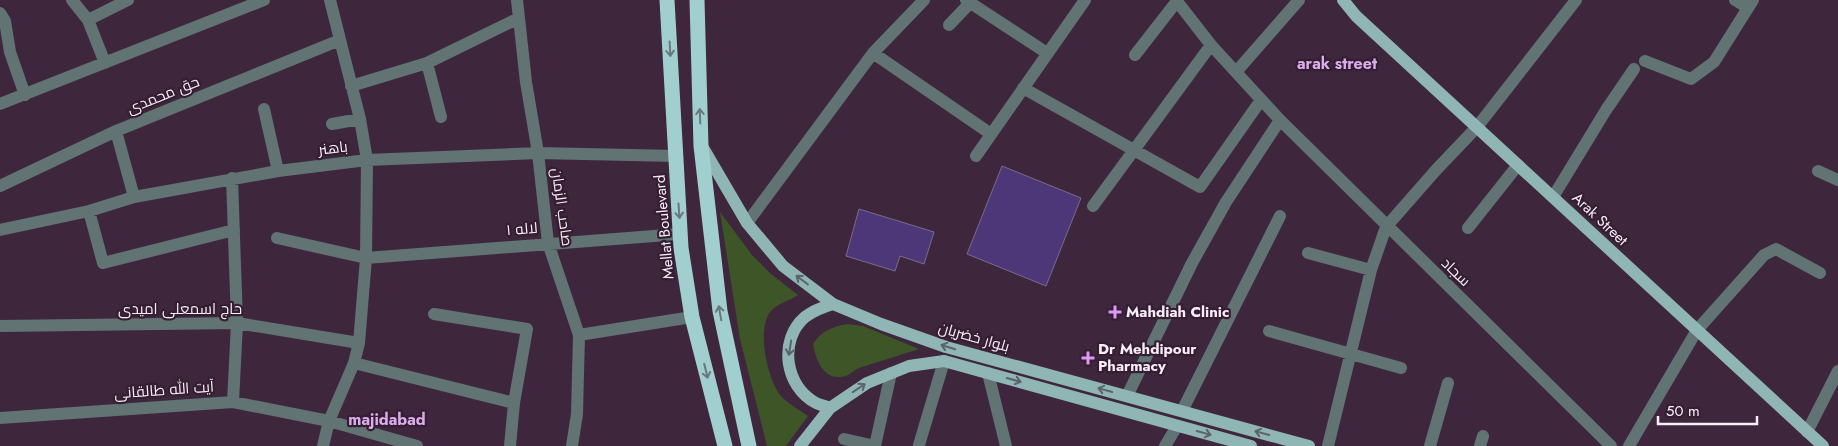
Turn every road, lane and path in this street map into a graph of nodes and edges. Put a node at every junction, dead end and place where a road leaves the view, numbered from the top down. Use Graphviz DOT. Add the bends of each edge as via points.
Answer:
graph roads {
  1 [pos="72,0"];
  2 [pos="128,0"];
  3 [pos="264,0"];
  4 [pos="330,0"];
  5 [pos="517,0"];
  6 [pos="667,0"];
  7 [pos="697,0"];
  8 [pos="924,0"];
  9 [pos="1085,0"];
  10 [pos="1300,0"];
  11 [pos="1333,0"];
  12 [pos="1343,0"];
  13 [pos="1576,0"];
  14 [pos="1735,0"];
  15 [pos="968,1"];
  16 [pos="1177,1"];
  17 [pos="1750,4"];
  18 [pos="1356,16"];
  19 [pos="519,18"];
  20 [pos="2,20"];
  21 [pos="88,20"];
  22 [pos="949,24"];
  23 [pos="340,40"];
  24 [pos="1211,45"];
  25 [pos="873,53"];
  26 [pos="1047,54"];
  27 [pos="1135,55"];
  28 [pos="1645,61"];
  29 [pos="105,63"];
  30 [pos="427,63"];
  31 [pos="1634,69"];
  32 [pos="1236,72"];
  33 [pos="351,86"];
  34 [pos="1023,88"];
  35 [pos="25,94"];
  36 [pos="1261,100"];
  37 [pos="0,104"];
  38 [pos="264,110"];
  39 [pos="441,117"];
  40 [pos="360,119"];
  41 [pos="1280,120"];
  42 [pos="332,124"];
  43 [pos="1478,128"];
  44 [pos="116,132"];
  45 [pos="991,134"];
  46 [pos="702,146"];
  47 [pos="1134,150"];
  48 [pos="538,153"];
  49 [pos="676,156"];
  50 [pos="976,156"];
  51 [pos="367,160"];
  52 [pos="1518,165"];
  53 [pos="278,171"];
  54 [pos="1818,171"];
  55 [pos="232,178"];
  56 [pos="1838,180"];
  57 [pos="0,186"];
  58 [pos="134,197"];
  59 [pos="1553,197"];
  60 [pos="1092,206"];
  61 [pos="89,211"];
  62 [pos="1280,216"];
  63 [pos="747,222"];
  64 [pos="1386,227"];
  65 [pos="1468,228"];
  66 [pos="0,230"];
  67 [pos="234,230"];
  68 [pos="680,234"];
  69 [pos="277,238"];
  70 [pos="548,243"];
  71 [pos="1308,253"];
  72 [pos="366,258"];
  73 [pos="1371,270"];
  74 [pos="1820,273"];
  75 [pos="833,304"];
  76 [pos="434,314"];
  77 [pos="692,317"];
  78 [pos="237,323"];
  79 [pos="0,326"];
  80 [pos="1697,330"];
  81 [pos="1269,331"];
  82 [pos="579,335"];
  83 [pos="358,343"];
  84 [pos="1350,354"];
  85 [pos="944,361"];
  86 [pos="354,363"];
  87 [pos="1401,368"];
  88 [pos="1838,371"];
  89 [pos="891,373"];
  90 [pos="988,373"];
  91 [pos="1448,383"];
  92 [pos="1127,396"];
  93 [pos="234,402"];
  94 [pos="514,403"];
  95 [pos="830,408"];
  96 [pos="1182,411"];
  97 [pos="0,418"];
  98 [pos="328,420"];
  99 [pos="1177,426"];
  100 [pos="1807,432"];
  101 [pos="844,439"];
  102 [pos="1226,443"];
  103 [pos="920,445"];
  104 [pos="323,446"];
  105 [pos="417,446"];
  106 [pos="510,446"];
  107 [pos="572,446"];
  108 [pos="725,446"];
  109 [pos="749,446"];
  110 [pos="800,446"];
  111 [pos="1006,446"];
  112 [pos="1166,446"];
  113 [pos="1251,446"];
  114 [pos="1309,446"];
  115 [pos="1328,446"];
  116 [pos="1430,446"];
  117 [pos="1611,446"];
  118 [pos="1629,446"];
  119 [pos="1823,446"];
  1 -- 21 [label="street"];
  2 -- 21 [label="street"];
  3 -- 29 [label="street"];
  4 -- 23 [label="street"];
  5 -- 19 [label="street, صاحب الزمان"];
  6 -- 49 [label="highway, Mellat Boulevard, one-way"];
  46 -- 7 [label="highway, one-way"];
  8 -- 25 [label="street"];
  9 -- 26 [label="street"];
  10 -- 32 [label="street"];
  11 -- 18 [label="main road, Arak Street"];
  12 -- 18 [label="main road, Arak Street"];
  13 -- 43 [label="street"];
  14 -- 17 [label="street"];
  15 -- 22 [label="street"];
  15 -- 26 [label="street"];
  16 -- 24 [label="street, سجاد"];
  16 -- 27 [label="street"];
  17 -- 28 [label="street" via="1714,62 1691,79"];
  18 -- 43 [label="main road, Arak Street"];
  19 -- 30 [label="street"];
  19 -- 48 [label="street, صاحب الزمان"];
  20 -- 35 [label="street"];
  21 -- 29 [label="street"];
  23 -- 33 [label="street"];
  23 -- 44 [label="street, حق محمدی"];
  24 -- 32 [label="street, سجاد"];
  24 -- 47 [label="street"];
  25 -- 45 [label="street"];
  25 -- 63 [label="street"];
  26 -- 34 [label="street"];
  29 -- 35 [label="street"];
  30 -- 33 [label="street"];
  30 -- 39 [label="street"];
  31 -- 59 [label="street"];
  32 -- 36 [label="street, سجاد"];
  33 -- 40 [label="street"];
  34 -- 45 [label="street"];
  34 -- 47 [label="street"];
  35 -- 37 [label="street"];
  36 -- 41 [label="street, سجاد"];
  36 -- 47 [label="street" via="1200,187"];
  38 -- 53 [label="street"];
  40 -- 42 [label="street"];
  40 -- 51 [label="street"];
  41 -- 64 [label="street, سجاد"];
  41 -- 92 [label="street" via="1226,202 1192,263"];
  43 -- 52 [label="main road, Arak Street"];
  43 -- 64 [label="street"];
  44 -- 57 [label="street, حق محمدی"];
  44 -- 58 [label="street"];
  45 -- 50 [label="street"];
  46 -- 63 [label="main road, بلوار خضریان"];
  109 -- 46 [label="highway, one-way" via="720,311"];
  47 -- 60 [label="street"];
  48 -- 49 [label="street, باهنر"];
  48 -- 51 [label="street, باهنر"];
  48 -- 70 [label="street, صاحب الزمان"];
  49 -- 68 [label="highway, Mellat Boulevard, one-way"];
  51 -- 53 [label="street, باهنر"];
  51 -- 72 [label="street"];
  52 -- 59 [label="main road, Arak Street"];
  52 -- 65 [label="street"];
  53 -- 55 [label="street, باهنر"];
  54 -- 56 [label="street"];
  55 -- 58 [label="street, باهنر"];
  55 -- 67 [label="street"];
  58 -- 61 [label="street, باهنر"];
  59 -- 80 [label="main road, Arak Street"];
  61 -- 66 [label="street, باهنر"];
  61 -- 67 [label="street" via="103,263"];
  62 -- 96 [label="street"];
  75 -- 63 [label="main road, بلوار خضریان, one-way" via="783,266"];
  64 -- 73 [label="street"];
  64 -- 117 [label="street, سجاد"];
  67 -- 78 [label="street"];
  68 -- 70 [label="street, لاله ۱"];
  68 -- 77 [label="highway, Mellat Boulevard"];
  69 -- 72 [label="street, لاله ۱"];
  70 -- 72 [label="street, لاله ۱"];
  70 -- 82 [label="street, صاحب الزمان"];
  71 -- 73 [label="street"];
  72 -- 83 [label="street"];
  73 -- 84 [label="street"];
  74 -- 80 [label="street" via="1776,249 1764,255"];
  92 -- 75 [label="main road, بلوار خضریان, one-way" via="946,347"];
  75 -- 95 [label="main road, one-way" via="804,318 794,331 788,363 802,392"];
  76 -- 94 [label="street" via="527,328"];
  77 -- 82 [label="street"];
  77 -- 108 [label="highway, Mellat Boulevard, one-way"];
  78 -- 79 [label="street, حاج اسمعلی امیدی"];
  78 -- 83 [label="street, حاج اسمعلی امیدی"];
  78 -- 93 [label="street"];
  80 -- 100 [label="main road, Arak Street"];
  80 -- 118 [label="street"];
  81 -- 84 [label="street"];
  82 -- 107 [label="street, صاحب الزمان" via="577,414"];
  83 -- 86 [label="street"];
  84 -- 87 [label="street"];
  84 -- 115 [label="street"];
  85 -- 89 [label="main road, بلوار خضریان" via="909,366"];
  85 -- 90 [label="main road, بلوار خضریان"];
  85 -- 103 [label="street"];
  86 -- 94 [label="street"];
  86 -- 98 [label="street"];
  88 -- 100 [label="street"];
  95 -- 89 [label="main road, بلوار خضریان, one-way" via="867,383"];
  89 -- 101 [label="street" via="875,446"];
  90 -- 99 [label="main road, بلوار خضریان, one-way"];
  90 -- 111 [label="street"];
  91 -- 116 [label="street"];
  92 -- 96 [label="main road, بلوار خضریان"];
  93 -- 97 [label="street, آیت الله طالقانی"];
  93 -- 98 [label="street, آیت الله طالقانی"];
  94 -- 106 [label="street"];
  95 -- 110 [label="main road, بلوار خضریان"];
  114 -- 96 [label="main road, بلوار خضریان, one-way"];
  98 -- 104 [label="street"];
  98 -- 105 [label="street, آیت الله طالقانی"];
  99 -- 102 [label="main road, بلوار خضریان, one-way"];
  99 -- 112 [label="street"];
  100 -- 119 [label="main road, Arak Street"];
  102 -- 113 [label="main road, بلوار خضریان"];
}
